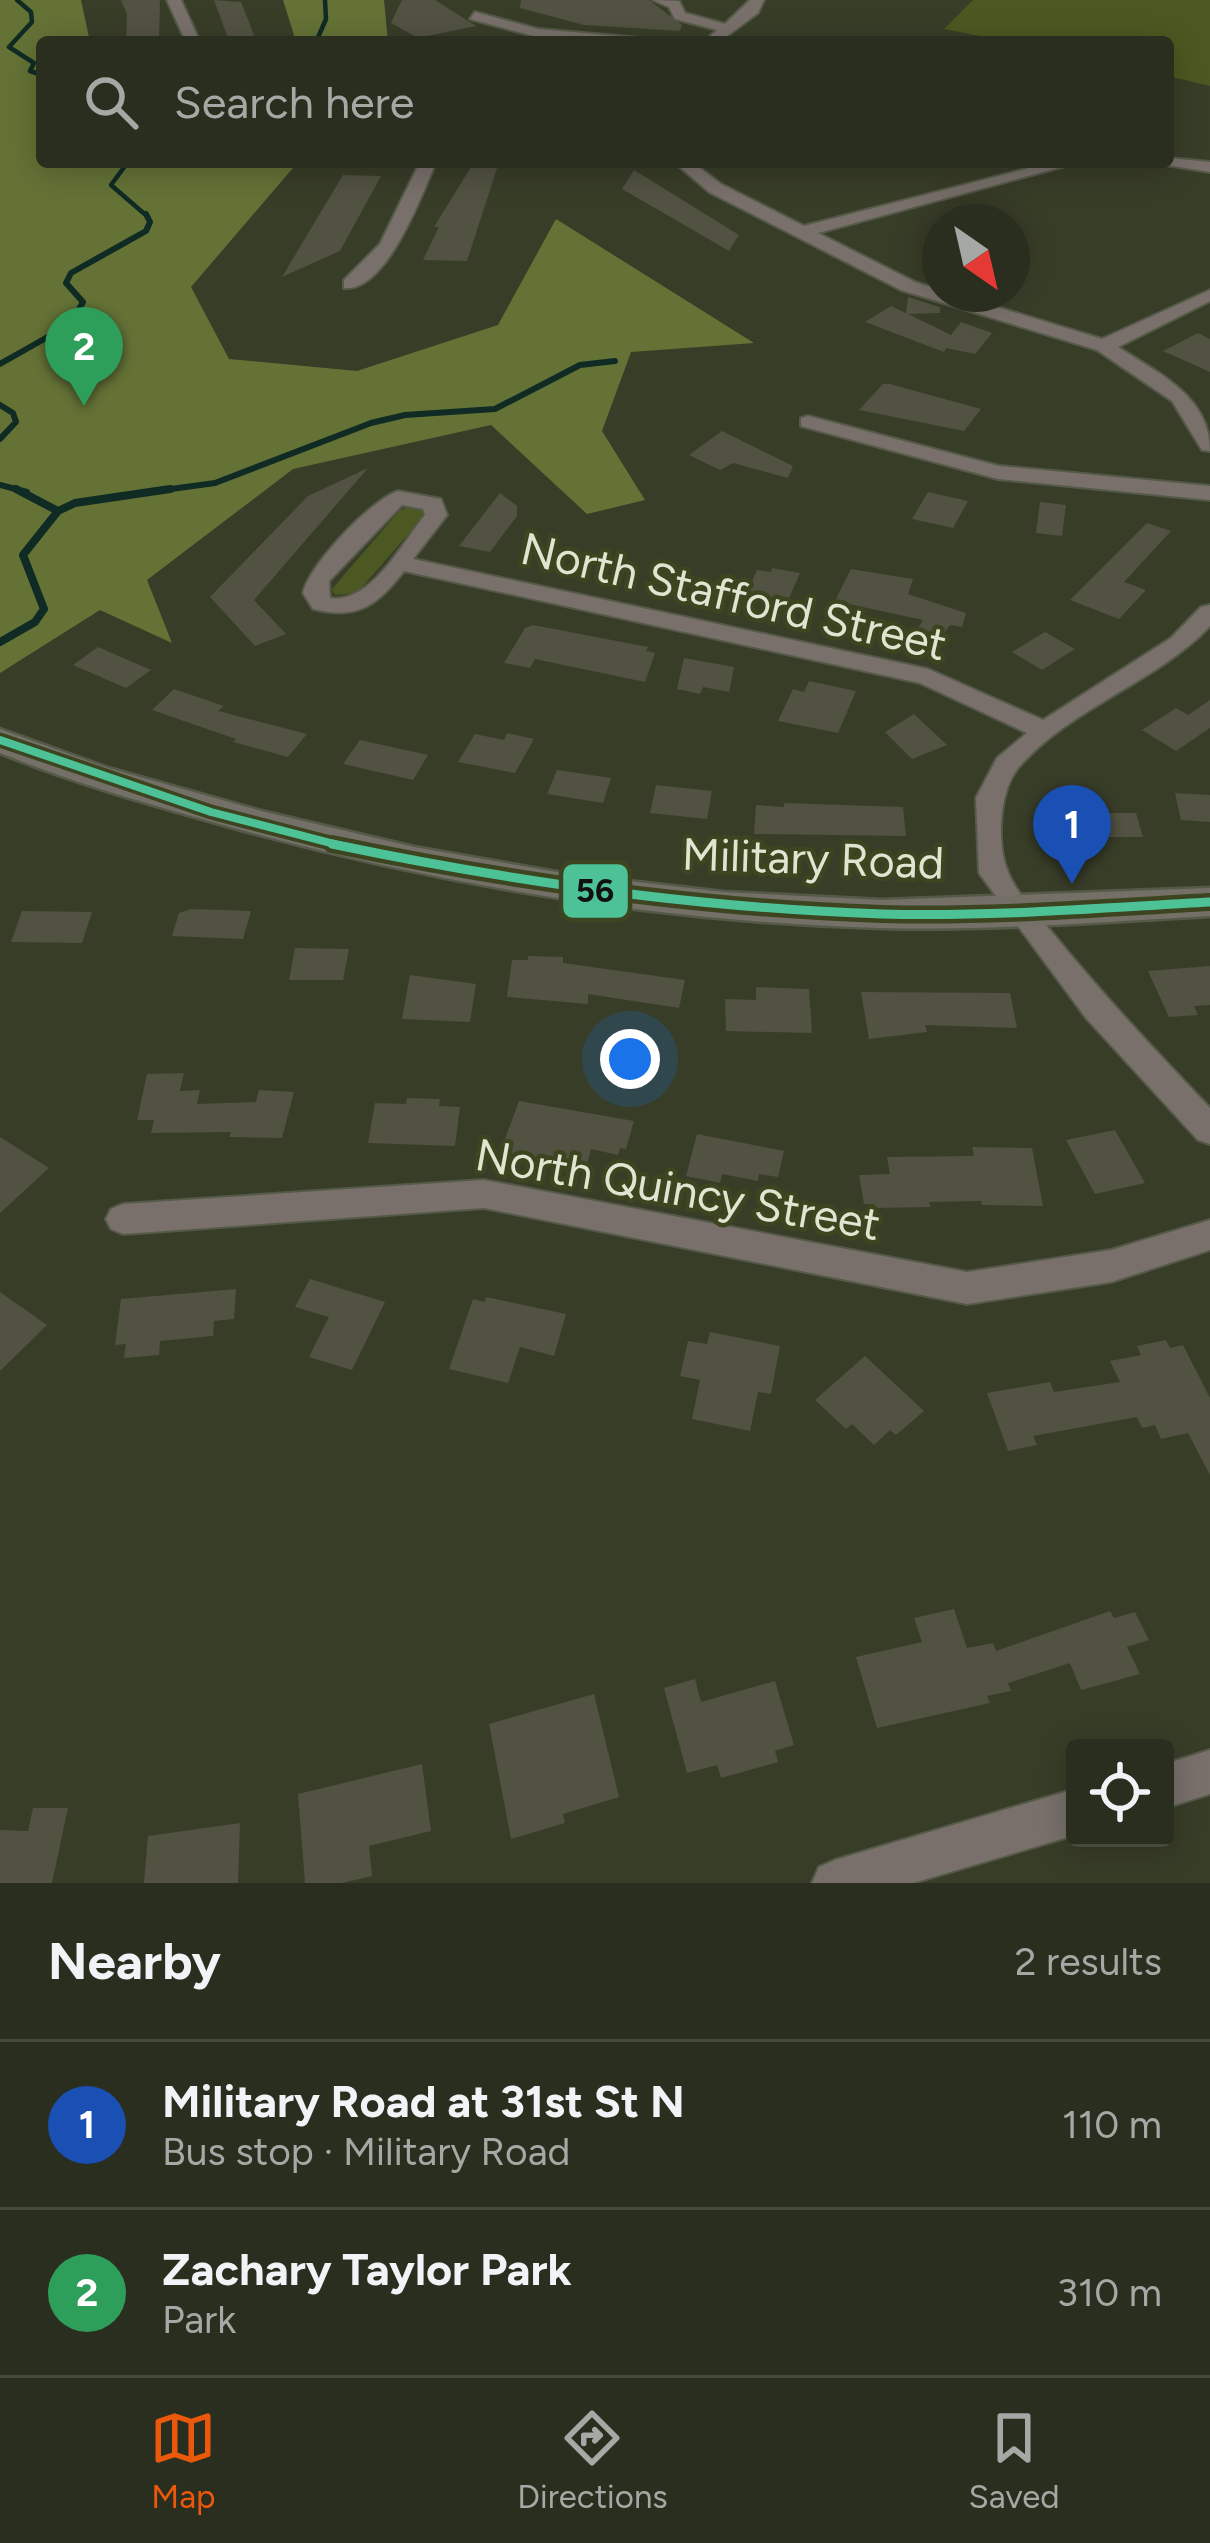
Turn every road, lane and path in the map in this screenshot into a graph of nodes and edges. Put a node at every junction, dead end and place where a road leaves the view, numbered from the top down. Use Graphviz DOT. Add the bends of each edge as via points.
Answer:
graph roads {
  1 [pos="174,0"];
  2 [pos="660,0"];
  3 [pos="757,0"];
  4 [pos="475,16"];
  5 [pos="728,29"];
  6 [pos="190,36"];
  7 [pos="584,36"];
  8 [pos="718,36"];
  9 [pos="1174,164"];
  10 [pos="1210,167"];
  11 [pos="425,168"];
  12 [pos="690,168"];
  13 [pos="1049,168"];
  14 [pos="802,232"];
  15 [pos="351,284"];
  16 [pos="1208,295"];
  17 [pos="1104,346"];
  18 [pos="808,422"];
  19 [pos="1210,445"];
  20 [pos="1210,493"];
  21 [pos="397,563"];
  22 [pos="1210,612"];
  23 [pos="1045,731"];
  24 [pos="2,743"];
  25 [pos="1210,902"];
  26 [pos="1019,911"];
  27 [pos="1210,1130"];
  28 [pos="123,1219"];
  29 [pos="1210,1234"];
  30 [pos="1210,1772"];
  31 [pos="1174,1783"];
  32 [pos="1066,1815"];
  33 [pos="835,1883"];
  1 -- 6 [label="street"];
  2 -- 5 [label="street" via="680,16"];
  3 -- 5 [label="street"];
  4 -- 7 [label="street"];
  5 -- 8 [label="street"];
  9 -- 10 [label="street"];
  11 -- 15 [label="street" via="400,225 371,270"];
  12 -- 14 [label="street"];
  13 -- 14 [label="street"];
  14 -- 17 [label="street" via="950,303"];
  16 -- 17 [label="street"];
  17 -- 19 [label="street" via="1180,397"];
  18 -- 20 [label="street" via="998,472"];
  21 -- 21 [label="street" via="436,515 433,504 398,498 382,508 318,579 315,593 322,604 349,608 374,595"];
  21 -- 23 [label="street, North Stafford Street" via="910,672"];
  22 -- 23 [label="street" via="1180,643"];
  23 -- 26 [label="street" via="1006,764 990,798 994,873"];
  24 -- 26 [label="main road, Military Road" via="111,782 359,849 572,890 740,908"];
  25 -- 26 [label="main road, Military Road"];
  26 -- 27 [label="street" via="1097,1010"];
  28 -- 29 [label="street, North Quincy Street" via="484,1194 967,1288 1111,1266"];
  30 -- 31 [label="street"];
  32 -- 33 [label="street"];
}
